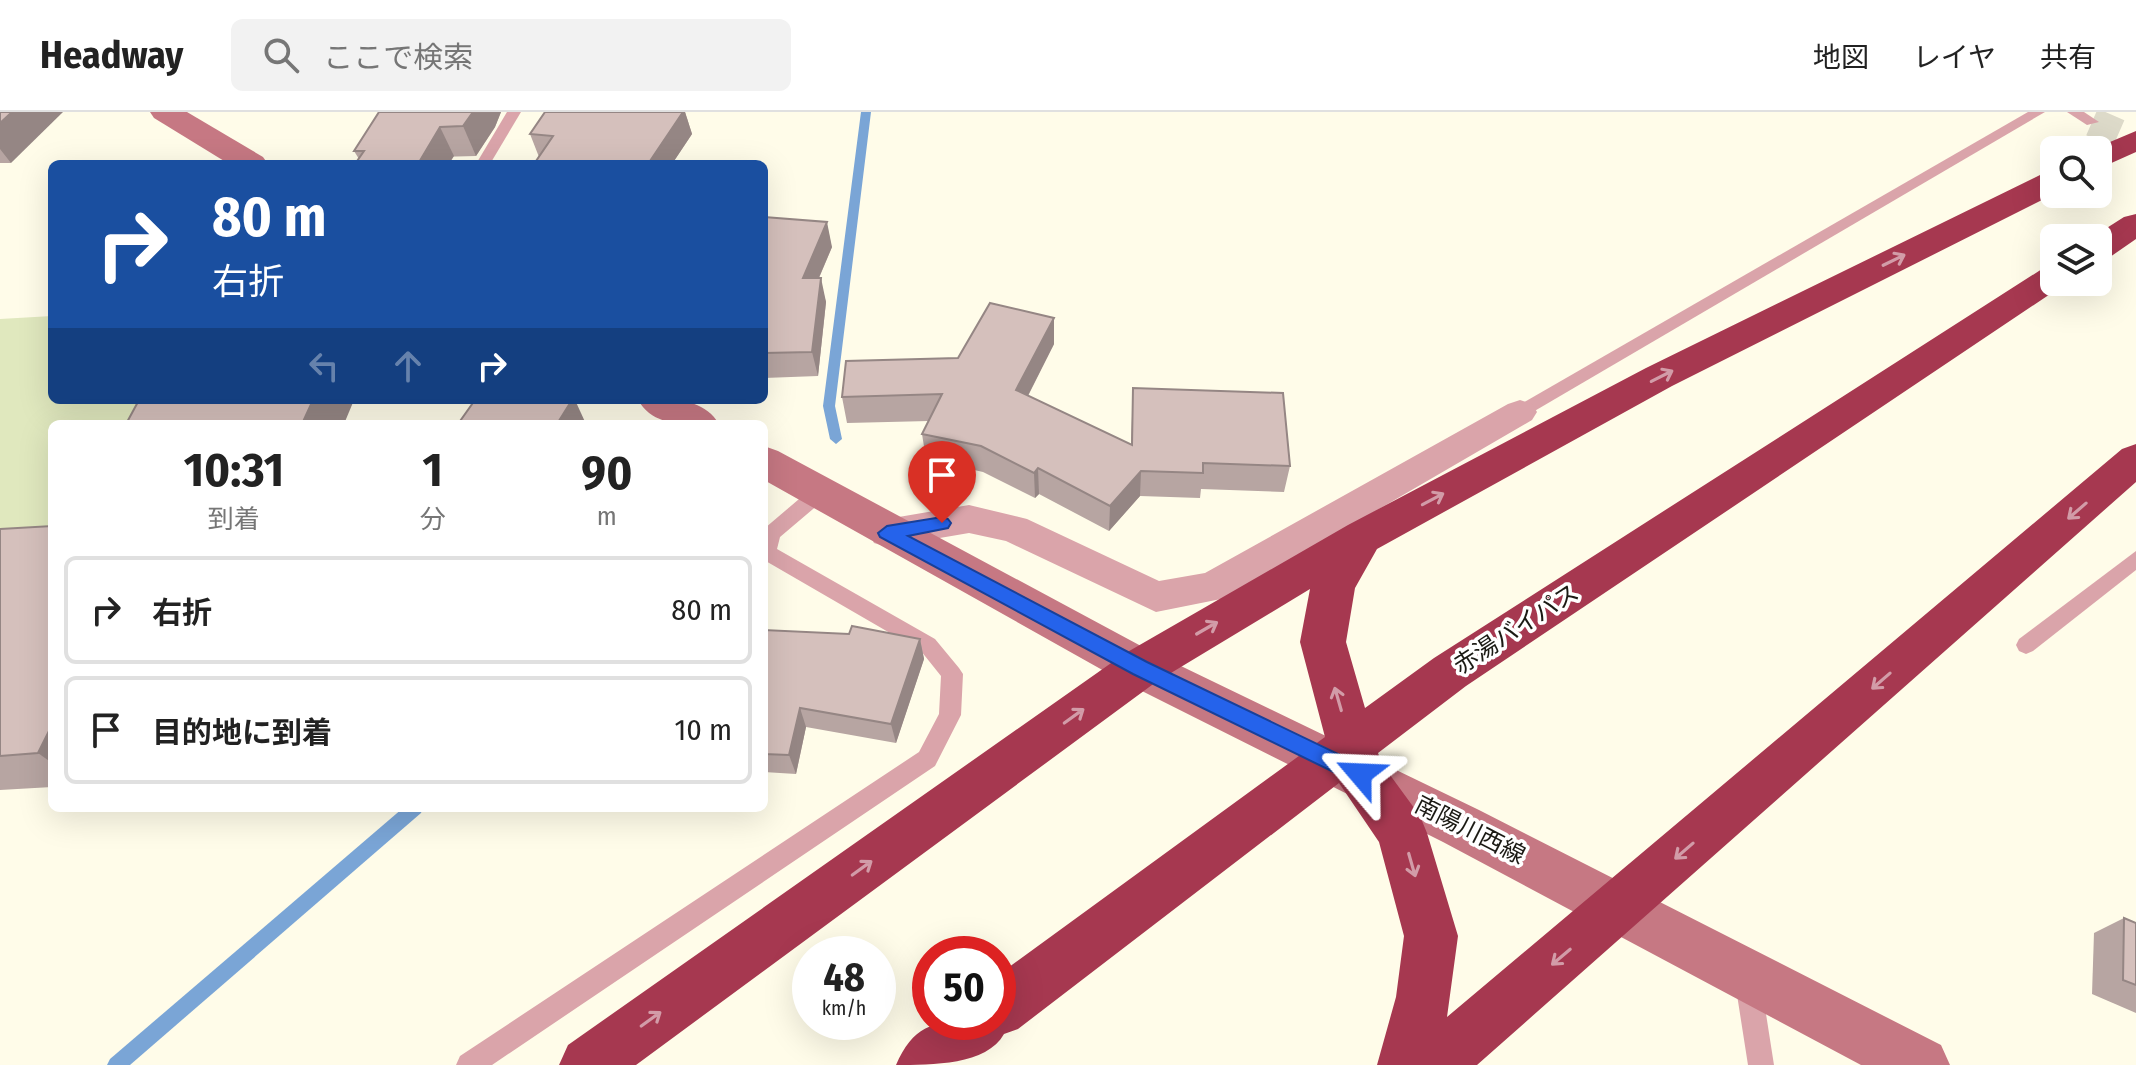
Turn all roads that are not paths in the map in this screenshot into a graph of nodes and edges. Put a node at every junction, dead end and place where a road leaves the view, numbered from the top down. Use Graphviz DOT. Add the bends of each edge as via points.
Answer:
graph roads {
  1 [pos="165,112"];
  2 [pos="514,112"];
  3 [pos="2038,112"];
  4 [pos="2074,112"];
  5 [pos="2092,122"];
  6 [pos="2136,140"];
  7 [pos="2112,152"];
  8 [pos="245,160"];
  9 [pos="485,160"];
  10 [pos="2040,188"];
  11 [pos="2136,224"];
  12 [pos="2112,240"];
  13 [pos="2040,286"];
  14 [pos="664,404"];
  15 [pos="1520,412"];
  16 [pos="692,420"];
  17 [pos="2136,459"];
  18 [pos="768,463"];
  19 [pos="819,493"];
  20 [pos="887,533"];
  21 [pos="1363,537"];
  22 [pos="768,546"];
  23 [pos="768,553"];
  24 [pos="2136,559"];
  25 [pos="2026,645"];
  26 [pos="1140,668"];
  27 [pos="1360,774"];
  28 [pos="1620,907"];
  29 [pos="1747,978"];
  30 [pos="1016,995"];
  31 [pos="958,1040"];
  32 [pos="469,1065"];
  33 [pos="588,1065"];
  34 [pos="925,1065"];
  35 [pos="1406,1065"];
  36 [pos="1434,1065"];
  37 [pos="1761,1065"];
  38 [pos="1921,1065"];
  1 -- 8 [label="main road"];
  2 -- 9 [label="lane"];
  3 -- 15 [label="lane"];
  4 -- 5 [label="lane"];
  6 -- 7 [label="highway"];
  21 -- 10 [label="highway, one-way" via="1659,377"];
  11 -- 12 [label="highway"];
  13 -- 30 [label="highway, 赤湯バイパス" via="1450,672"];
  14 -- 16 [label="main road"];
  15 -- 20 [label="street" via="1213,587 1156,597 1014,529 969,519"];
  17 -- 28 [label="highway, one-way"];
  18 -- 19 [label="main road, 南陽川西線"];
  19 -- 20 [label="main road, 南陽川西線"];
  19 -- 22 [label="lane" via="772,533"];
  20 -- 26 [label="main road, 南陽川西線"];
  26 -- 21 [label="highway, one-way"];
  27 -- 21 [label="highway, one-way" via="1323,642 1333,586"];
  23 -- 32 [label="lane" via="928,645 952,674 950,715 927,759"];
  24 -- 25 [label="lane"];
  26 -- 27 [label="main road, 南陽川西線"];
  33 -- 26 [label="highway, one-way"];
  27 -- 28 [label="main road, 南陽川西線"];
  27 -- 35 [label="highway, one-way" via="1402,833 1431,936 1424,997"];
  28 -- 29 [label="main road, 南陽川西線"];
  28 -- 36 [label="highway, one-way"];
  29 -- 37 [label="lane"];
  29 -- 38 [label="main road, 南陽川西線"];
  31 -- 34 [label="highway"];
}
